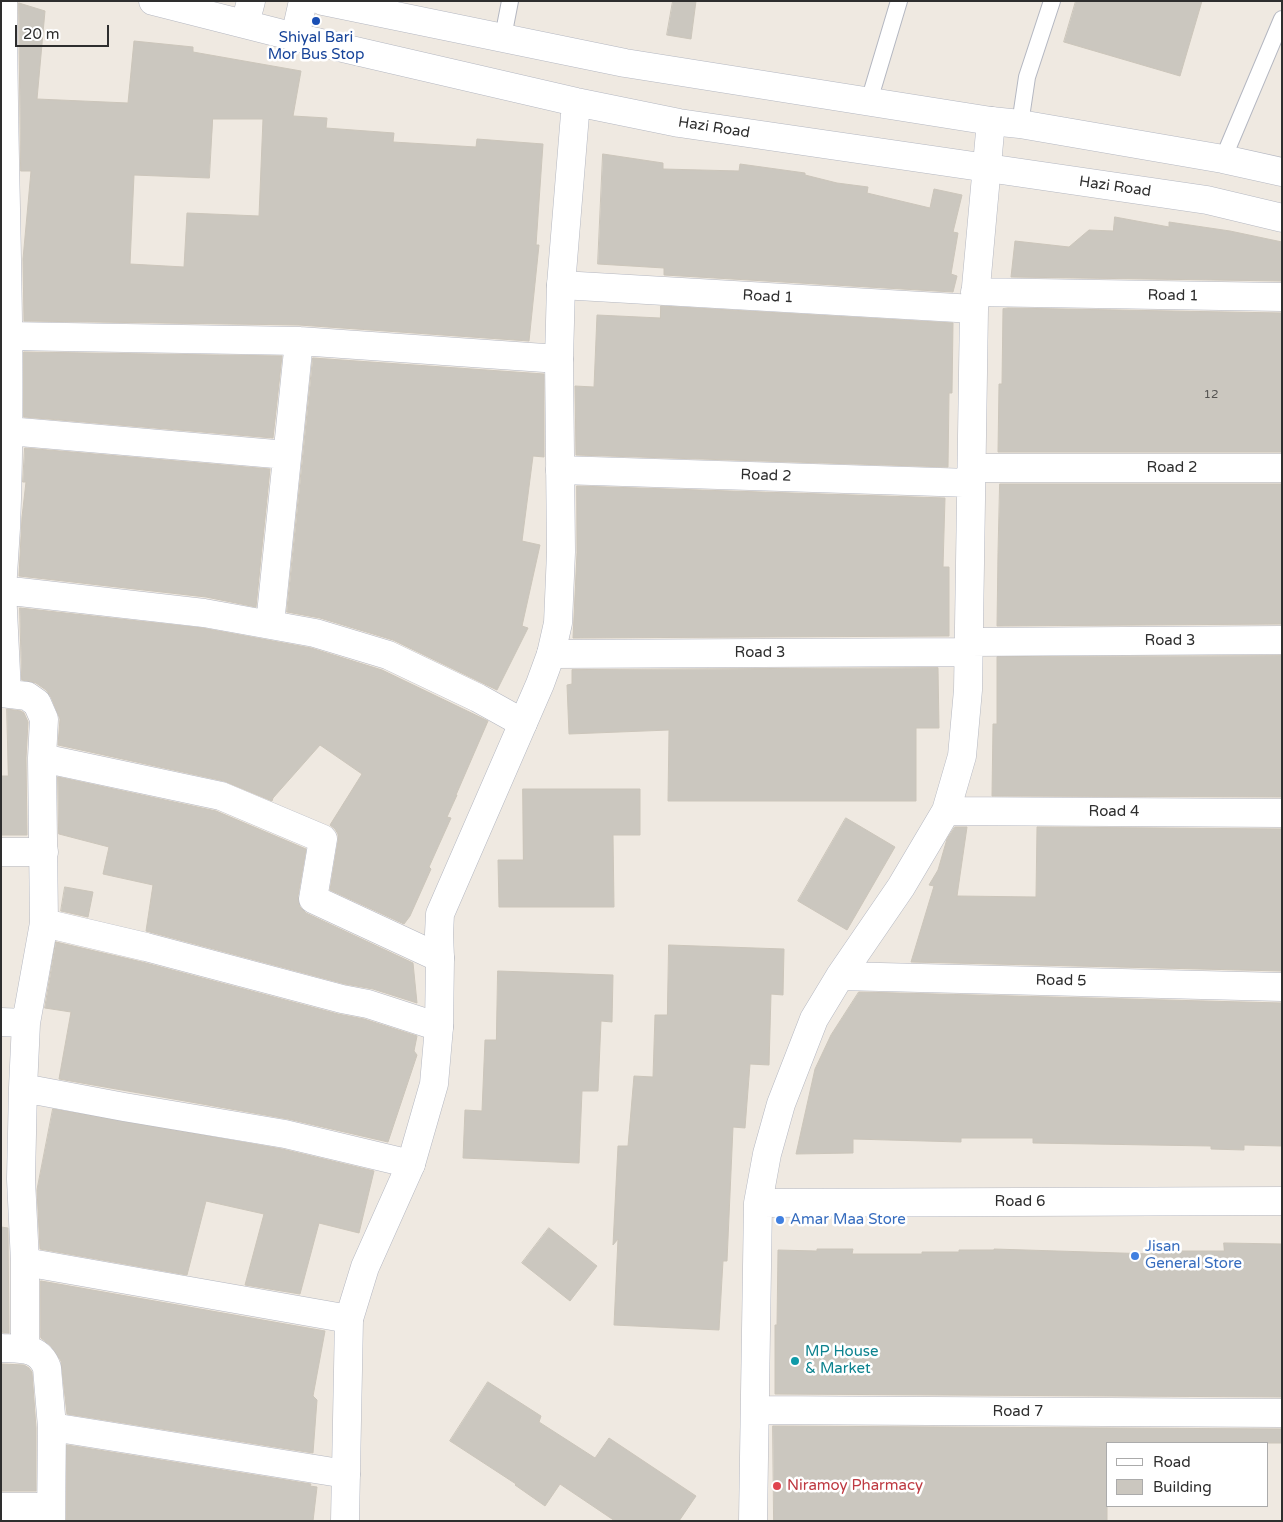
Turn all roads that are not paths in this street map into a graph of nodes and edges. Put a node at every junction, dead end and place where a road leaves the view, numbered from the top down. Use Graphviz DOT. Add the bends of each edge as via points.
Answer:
graph roads {
  1 [pos="2,1"];
  2 [pos="153,1"];
  3 [pos="303,1"];
  4 [pos="323,1"];
  5 [pos="510,1"];
  6 [pos="899,1"];
  7 [pos="1052,1"];
  8 [pos="248,13"];
  9 [pos="1282,19"];
  10 [pos="295,37"];
  11 [pos="503,37"];
  12 [pos="2,71"];
  13 [pos="868,101"];
  14 [pos="576,102"];
  15 [pos="991,121"];
  16 [pos="1020,124"];
  17 [pos="1223,159"];
  18 [pos="987,169"];
  19 [pos="1282,172"];
  20 [pos="1282,218"];
  21 [pos="561,285"];
  22 [pos="1282,298"];
  23 [pos="975,300"];
  24 [pos="8,336"];
  25 [pos="299,341"];
  26 [pos="559,358"];
  27 [pos="4,366"];
  28 [pos="8,431"];
  29 [pos="287,455"];
  30 [pos="1282,468"];
  31 [pos="560,470"];
  32 [pos="972,476"];
  33 [pos="4,528"];
  34 [pos="2,590"];
  35 [pos="270,624"];
  36 [pos="1282,640"];
  37 [pos="969,647"];
  38 [pos="551,654"];
  39 [pos="4,693"];
  40 [pos="523,723"];
  41 [pos="42,758"];
  42 [pos="946,811"];
  43 [pos="1282,812"];
  44 [pos="1,852"];
  45 [pos="44,852"];
  46 [pos="44,923"];
  47 [pos="440,958"];
  48 [pos="840,976"];
  49 [pos="1282,987"];
  50 [pos="14,1023"];
  51 [pos="439,1027"];
  52 [pos="23,1088"];
  53 [pos="411,1164"];
  54 [pos="11,1179"];
  55 [pos="1282,1201"];
  56 [pos="758,1203"];
  57 [pos="25,1262"];
  58 [pos="349,1319"];
  59 [pos="13,1349"];
  60 [pos="755,1410"];
  61 [pos="1282,1413"];
  62 [pos="52,1426"];
  63 [pos="346,1474"];
  64 [pos="1,1508"];
  65 [pos="51,1514"];
  66 [pos="345,1521"];
  67 [pos="754,1521"];
  1 -- 12 [label="street"];
  2 -- 8 [label="street, Hazi Road"];
  3 -- 10 [label="street"];
  4 -- 11 [label="street"];
  5 -- 11 [label="lane"];
  6 -- 13 [label="lane"];
  7 -- 16 [label="lane" via="1027,77"];
  8 -- 10 [label="street, Hazi Road"];
  9 -- 17 [label="lane"];
  10 -- 14 [label="street, Hazi Road"];
  11 -- 13 [label="street" via="625,63"];
  12 -- 24 [label="street"];
  13 -- 15 [label="street"];
  14 -- 18 [label="street, Hazi Road" via="679,123"];
  14 -- 21 [label="street"];
  15 -- 16 [label="street"];
  15 -- 18 [label="street"];
  16 -- 17 [label="street"];
  17 -- 19 [label="street"];
  18 -- 20 [label="street, Hazi Road" via="1207,200"];
  18 -- 23 [label="street"];
  21 -- 23 [label="street, Road 1"];
  21 -- 26 [label="street"];
  22 -- 23 [label="street, Road 1"];
  23 -- 32 [label="street"];
  24 -- 25 [label="street"];
  24 -- 27 [label="street"];
  25 -- 26 [label="street"];
  25 -- 29 [label="street"];
  26 -- 31 [label="street"];
  27 -- 28 [label="street"];
  28 -- 29 [label="street"];
  28 -- 33 [label="street"];
  29 -- 35 [label="street"];
  30 -- 32 [label="street, Road 2"];
  31 -- 32 [label="street, Road 2"];
  31 -- 38 [label="street" via="558,623"];
  32 -- 37 [label="street"];
  33 -- 34 [label="street"];
  34 -- 35 [label="street" via="204,613"];
  34 -- 39 [label="street"];
  35 -- 40 [label="street" via="388,655"];
  36 -- 37 [label="street, Road 3"];
  37 -- 38 [label="street, Road 3"];
  37 -- 42 [label="street" via="962,756"];
  38 -- 40 [label="street"];
  39 -- 41 [label="street" via="27,696 36,703 44,719"];
  40 -- 47 [label="street" via="440,914"];
  41 -- 45 [label="street"];
  41 -- 47 [label="street" via="221,796 323,839 313,899"];
  42 -- 43 [label="street, Road 4"];
  42 -- 48 [label="street" via="901,887"];
  44 -- 45 [label="street"];
  45 -- 46 [label="street"];
  46 -- 50 [label="street"];
  46 -- 51 [label="street" via="368,1004"];
  47 -- 51 [label="street"];
  48 -- 49 [label="street, Road 5"];
  48 -- 56 [label="street" via="814,1019 781,1104"];
  50 -- 52 [label="street"];
  51 -- 53 [label="street" via="434,1084"];
  52 -- 53 [label="street" via="285,1134"];
  52 -- 54 [label="street"];
  53 -- 58 [label="street" via="365,1267"];
  54 -- 57 [label="street"];
  55 -- 56 [label="street, Road 6"];
  56 -- 60 [label="street"];
  57 -- 58 [label="street"];
  57 -- 59 [label="street"];
  58 -- 63 [label="street"];
  59 -- 62 [label="street" via="38,1354 44,1359"];
  60 -- 61 [label="street, Road 7"];
  60 -- 67 [label="street"];
  62 -- 63 [label="street"];
  62 -- 65 [label="street"];
  63 -- 66 [label="street"];
  64 -- 65 [label="street"];
}
